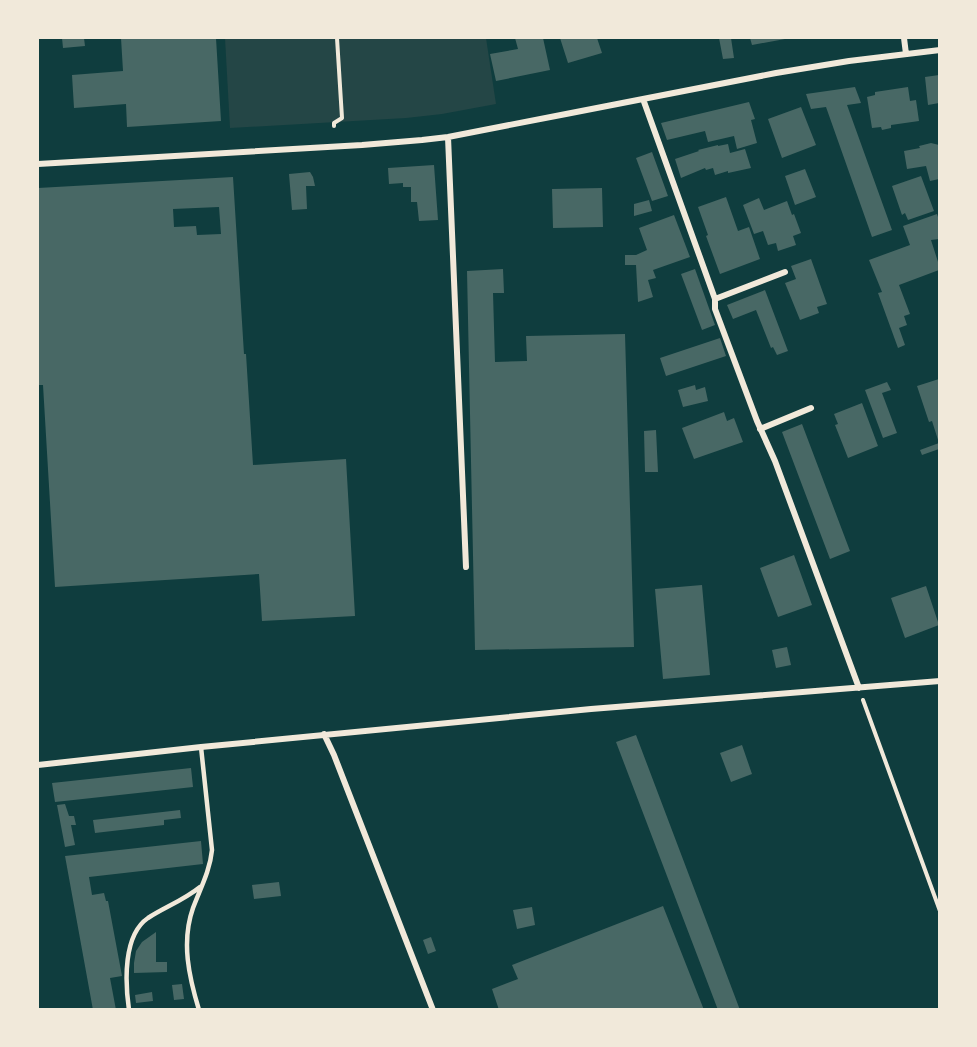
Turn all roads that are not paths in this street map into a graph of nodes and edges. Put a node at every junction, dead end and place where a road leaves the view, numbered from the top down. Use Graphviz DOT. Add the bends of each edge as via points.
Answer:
graph roads {
  1 [pos="904,38"];
  2 [pos="939,50"];
  3 [pos="906,54"];
  4 [pos="643,99"];
  5 [pos="447,136"];
  6 [pos="38,164"];
  7 [pos="785,272"];
  8 [pos="715,299"];
  9 [pos="811,408"];
  10 [pos="760,429"];
  11 [pos="466,567"];
  12 [pos="939,681"];
  13 [pos="859,688"];
  14 [pos="324,734"];
  15 [pos="201,747"];
  16 [pos="38,765"];
  17 [pos="202,885"];
  18 [pos="129,1010"];
  19 [pos="199,1010"];
  20 [pos="433,1010"];
  1 -- 3 [label="street"];
  2 -- 3 [label="street"];
  3 -- 4 [label="street" via="776,73"];
  4 -- 5 [label="street"];
  4 -- 8 [label="street"];
  5 -- 6 [label="street" via="362,145"];
  5 -- 11 [label="street"];
  7 -- 8 [label="street"];
  8 -- 10 [label="street"];
  9 -- 10 [label="street"];
  10 -- 13 [label="street"];
  12 -- 13 [label="street"];
  13 -- 14 [label="street"];
  14 -- 15 [label="street"];
  14 -- 20 [label="street"];
  15 -- 16 [label="street"];
  15 -- 17 [label="lane" via="212,850"];
  17 -- 18 [label="lane" via="136,930 130,946 126,987"];
  17 -- 19 [label="lane" via="190,918 187,942 190,980"];
}
